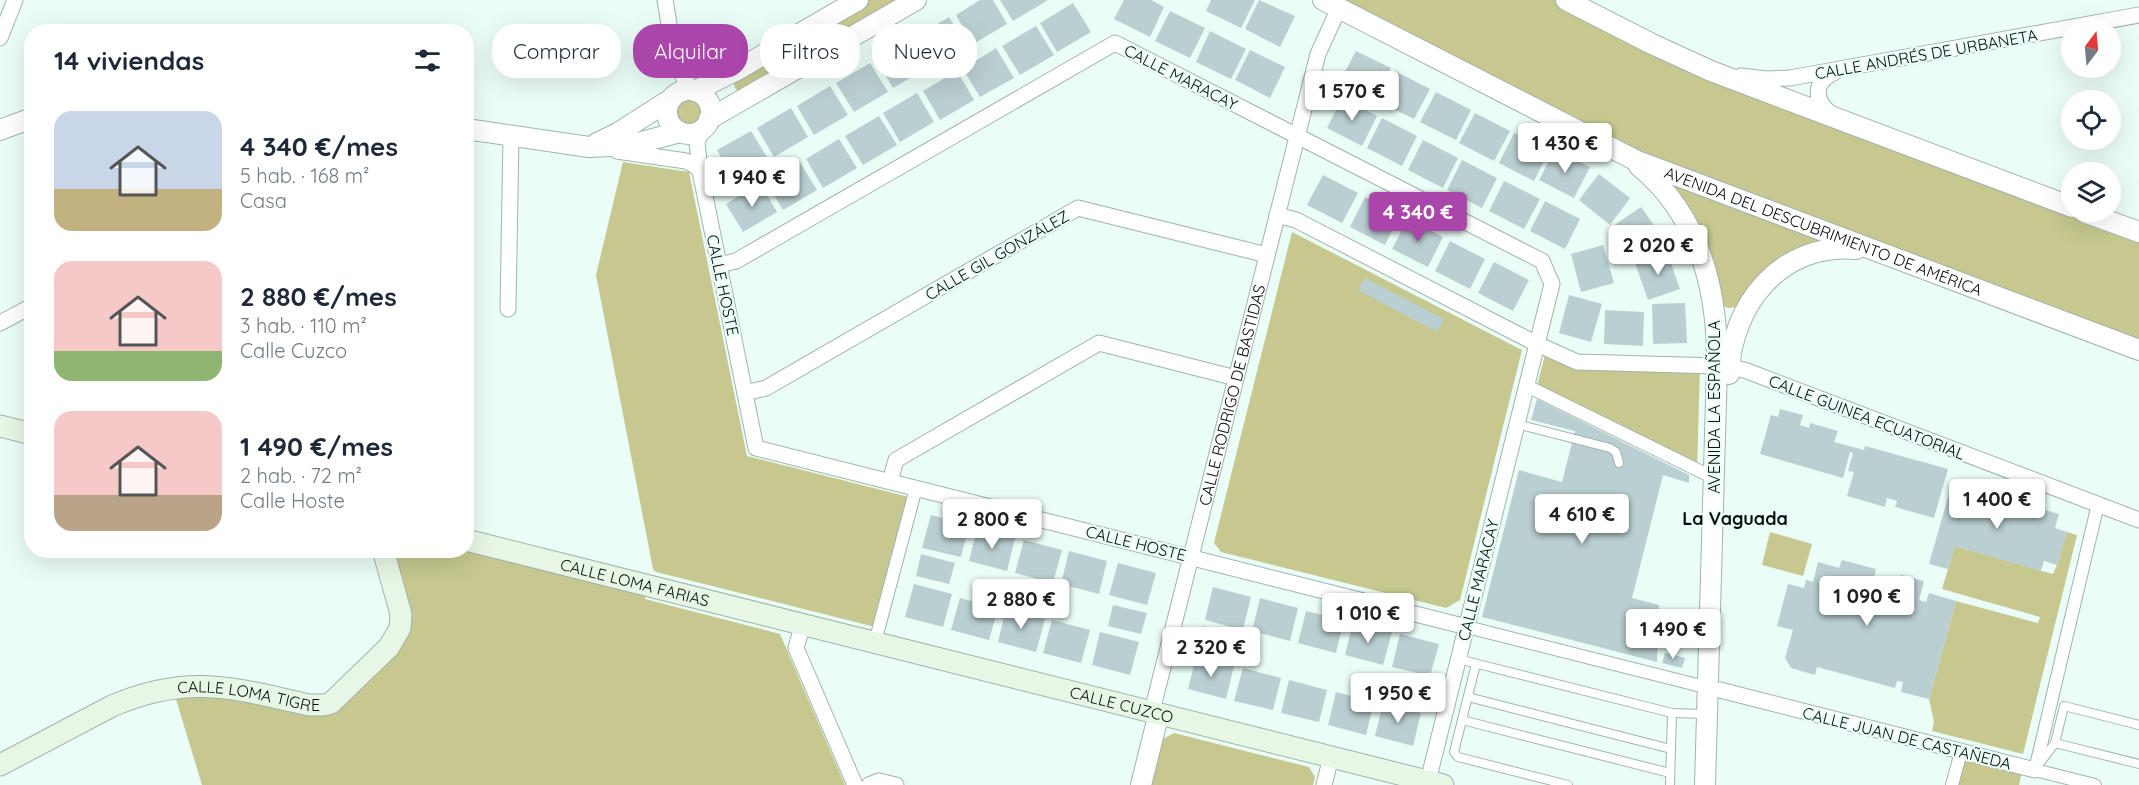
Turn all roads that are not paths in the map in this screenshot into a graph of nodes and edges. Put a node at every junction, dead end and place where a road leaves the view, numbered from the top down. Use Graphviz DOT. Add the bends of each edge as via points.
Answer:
graph roads {
  1 [pos="15,0"];
  2 [pos="665,0"];
  3 [pos="858,0"];
  4 [pos="916,0"];
  5 [pos="1566,0"];
  6 [pos="1331,4"];
  7 [pos="2139,15"];
  8 [pos="670,24"];
  9 [pos="0,38"];
  10 [pos="748,64"];
  11 [pos="1843,69"];
  12 [pos="1712,71"];
  13 [pos="677,78"];
  14 [pos="683,78"];
  15 [pos="721,78"];
  16 [pos="695,91"];
  17 [pos="670,99"];
  18 [pos="24,121"];
  19 [pos="1845,121"];
  20 [pos="706,124"];
  21 [pos="0,130"];
  22 [pos="474,130"];
  23 [pos="680,132"];
  24 [pos="511,136"];
  25 [pos="1297,136"];
  26 [pos="618,144"];
  27 [pos="1613,149"];
  28 [pos="700,171"];
  29 [pos="2061,203"];
  30 [pos="1277,215"];
  31 [pos="2112,222"];
  32 [pos="2139,232"];
  33 [pos="1267,255"];
  34 [pos="1885,255"];
  35 [pos="719,265"];
  36 [pos="1712,289"];
  37 [pos="1753,296"];
  38 [pos="508,309"];
  39 [pos="24,310"];
  40 [pos="0,323"];
  41 [pos="1537,344"];
  42 [pos="2139,351"];
  43 [pos="1723,366"];
  44 [pos="1236,378"];
  45 [pos="1527,386"];
  46 [pos="745,393"];
  47 [pos="1517,424"];
  48 [pos="0,426"];
  49 [pos="24,432"];
  50 [pos="1619,463"];
  51 [pos="1714,478"];
  52 [pos="890,481"];
  53 [pos="916,488"];
  54 [pos="2098,504"];
  55 [pos="2139,520"];
  56 [pos="474,542"];
  57 [pos="1191,557"];
  58 [pos="385,558"];
  59 [pos="802,623"];
  60 [pos="1467,627"];
  61 [pos="875,642"];
  62 [pos="1458,659"];
  63 [pos="1476,664"];
  64 [pos="1714,689"];
  65 [pos="1468,697"];
  66 [pos="1152,711"];
  67 [pos="1672,713"];
  68 [pos="1707,715"];
  69 [pos="1462,720"];
  70 [pos="2139,725"];
  71 [pos="2055,743"];
  72 [pos="1671,748"];
  73 [pos="1961,752"];
  74 [pos="1331,757"];
  75 [pos="2139,764"];
  76 [pos="0,765"];
  77 [pos="2035,770"];
  78 [pos="1670,773"];
  79 [pos="1436,783"];
  80 [pos="855,785"];
  81 [pos="869,785"];
  82 [pos="896,785"];
  83 [pos="1141,785"];
  84 [pos="1324,785"];
  85 [pos="1568,785"];
  86 [pos="1670,785"];
  87 [pos="1705,785"];
  88 [pos="1717,785"];
  89 [pos="1952,785"];
  90 [pos="2095,785"];
  1 -- 9 [label="street"];
  2 -- 8 [label="street"];
  3 -- 10 [label="street"];
  4 -- 20 [label="street"];
  5 -- 12 [label="street"];
  6 -- 25 [label="street, CALLE RODRIGO DE BASTIDAS"];
  6 -- 27 [label="street, AVENIDA DEL DESCUBRIMIENTO DE AMÉRICA"];
  7 -- 11 [label="street, CALLE ANDRÉS DE URBANETA"];
  11 -- 12 [label="street, CALLE ANDRÉS DE URBANETA" via="1766,79"];
  11 -- 19 [label="street" via="1823,79 1818,93 1826,110"];
  12 -- 19 [label="street"];
  13 -- 17 [label="street"];
  14 -- 16 [label="street"];
  15 -- 16 [label="street"];
  16 -- 17 [label="street" via="679,92"];
  16 -- 20 [label="street" via="707,99 711,109"];
  17 -- 23 [label="street" via="669,120"];
  17 -- 26 [label="street"];
  18 -- 21 [label="street"];
  19 -- 29 [label="street"];
  20 -- 23 [label="street" via="691,134"];
  20 -- 28 [label="street, CALLE HOSTE" via="697,142"];
  22 -- 24 [label="street"];
  23 -- 26 [label="street" via="630,145"];
  23 -- 28 [label="street, CALLE HOSTE"];
  24 -- 26 [label="street" via="581,146"];
  24 -- 38 [label="street"];
  25 -- 30 [label="street, CALLE RODRIGO DE BASTIDAS"];
  25 -- 35 [label="street, CALLE MARACAY" via="1114,43 736,261"];
  25 -- 41 [label="street, CALLE MARACAY" via="1542,261 1552,284"];
  26 -- 28 [label="street" via="686,161"];
  27 -- 34 [label="street, AVENIDA DEL DESCUBRIMIENTO DE AMÉRICA"];
  27 -- 36 [label="street, AVENIDA LA ESPAÑOLA" via="1654,180 1682,216 1705,263"];
  28 -- 35 [label="street, CALLE HOSTE"];
  30 -- 33 [label="street, CALLE RODRIGO DE BASTIDAS"];
  30 -- 41 [label="street" via="1296,220"];
  31 -- 32 [label="street"];
  33 -- 44 [label="street, CALLE RODRIGO DE BASTIDAS"];
  33 -- 46 [label="street, CALLE GIL GONZÁLEZ" via="1078,208 766,388"];
  34 -- 37 [label="street" via="1854,248 1800,258 1774,274"];
  34 -- 42 [label="street, AVENIDA DEL DESCUBRIMIENTO DE AMÉRICA"];
  35 -- 46 [label="street, CALLE HOSTE"];
  36 -- 37 [label="street" via="1717,300 1728,308 1738,307"];
  36 -- 43 [label="street, AVENIDA LA ESPAÑOLA"];
  37 -- 43 [label="street"];
  39 -- 40 [label="street"];
  41 -- 43 [label="street" via="1577,362"];
  41 -- 45 [label="street, CALLE MARACAY"];
  43 -- 51 [label="street, AVENIDA LA ESPAÑOLA"];
  43 -- 54 [label="street, CALLE GUINEA ECUATORIAL" via="1747,371"];
  43 -- 64 [label="street, AVENIDA LA ESPAÑOLA"];
  44 -- 52 [label="street" via="1099,343 896,460"];
  44 -- 57 [label="street, CALLE RODRIGO DE BASTIDAS"];
  45 -- 47 [label="street, CALLE MARACAY"];
  45 -- 51 [label="street"];
  46 -- 52 [label="street, CALLE HOSTE" via="756,448"];
  47 -- 50 [label="lane" via="1610,448 1616,452"];
  47 -- 60 [label="street, CALLE MARACAY"];
  48 -- 49 [label="main road"];
  51 -- 64 [label="street, AVENIDA LA ESPAÑOLA"];
  52 -- 53 [label="street, CALLE HOSTE"];
  53 -- 57 [label="street, CALLE HOSTE"];
  53 -- 61 [label="street"];
  54 -- 55 [label="street, CALLE GUINEA ECUATORIAL"];
  54 -- 77 [label="street"];
  56 -- 59 [label="main road, CALLE LOMA FARIAS"];
  57 -- 60 [label="street, CALLE HOSTE"];
  57 -- 66 [label="street, CALLE RODRIGO DE BASTIDAS"];
  58 -- 76 [label="main road, CALLE LOMA TIGRE" via="400,628 390,647 331,703 309,705 220,686 171,688 112,706"];
  59 -- 61 [label="main road, CALLE CUZCO"];
  59 -- 80 [label="street" via="796,648"];
  60 -- 62 [label="street, CALLE MARACAY"];
  60 -- 64 [label="street, CALLE HOSTE"];
  61 -- 66 [label="main road, CALLE CUZCO"];
  62 -- 63 [label="lane"];
  62 -- 79 [label="street, CALLE MARACAY"];
  63 -- 65 [label="lane"];
  63 -- 67 [label="lane"];
  64 -- 68 [label="street, AVENIDA LA ESPAÑOLA"];
  64 -- 73 [label="street, CALLE JUAN DE CASTAÑEDA"];
  64 -- 88 [label="street, AVENIDA LA ESPAÑOLA"];
  65 -- 69 [label="lane"];
  65 -- 72 [label="lane"];
  66 -- 74 [label="main road, CALLE CUZCO"];
  66 -- 83 [label="street, CALLE RODRIGO DE BASTIDAS" via="1157,721"];
  67 -- 68 [label="lane"];
  67 -- 72 [label="lane"];
  68 -- 87 [label="street, AVENIDA LA ESPAÑOLA"];
  69 -- 78 [label="lane"];
  69 -- 85 [label="lane" via="1455,752 1458,757"];
  70 -- 71 [label="lane" via="2064,706"];
  71 -- 75 [label="lane"];
  71 -- 77 [label="lane"];
  72 -- 78 [label="lane"];
  73 -- 77 [label="street, CALLE JUAN DE CASTAÑEDA"];
  73 -- 89 [label="street"];
  74 -- 79 [label="main road, CALLE CUZCO"];
  74 -- 84 [label="street"];
  77 -- 90 [label="street, CALLE JUAN DE CASTAÑEDA"];
  78 -- 86 [label="lane"];
  81 -- 82 [label="street" via="879,781"];
}
